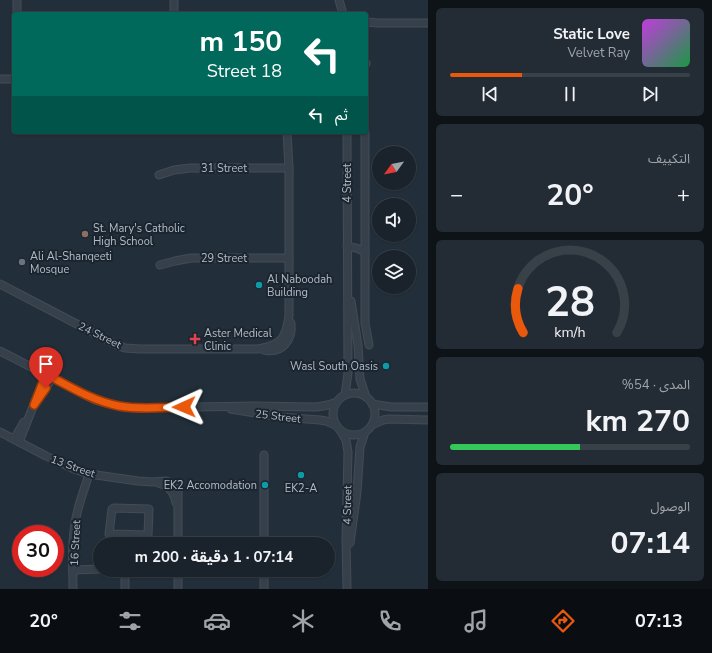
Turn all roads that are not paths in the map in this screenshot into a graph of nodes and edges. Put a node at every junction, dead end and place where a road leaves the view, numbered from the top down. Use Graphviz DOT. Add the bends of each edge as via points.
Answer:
graph roads {
  1 [pos="17,0"];
  2 [pos="174,0"];
  3 [pos="339,0"];
  4 [pos="17,12"];
  5 [pos="174,12"];
  6 [pos="342,12"];
  7 [pos="368,22"];
  8 [pos="378,23"];
  9 [pos="428,23"];
  10 [pos="368,26"];
  11 [pos="0,79"];
  12 [pos="12,79"];
  13 [pos="287,134"];
  14 [pos="347,134"];
  15 [pos="366,134"];
  16 [pos="289,168"];
  17 [pos="159,175"];
  18 [pos="365,239"];
  19 [pos="347,245"];
  20 [pos="365,252"];
  21 [pos="289,258"];
  22 [pos="160,265"];
  23 [pos="347,282"];
  24 [pos="0,284"];
  25 [pos="369,345"];
  26 [pos="0,350"];
  27 [pos="49,376"];
  28 [pos="345,395"];
  29 [pos="366,397"];
  30 [pos="337,402"];
  31 [pos="372,404"];
  32 [pos="217,407"];
  33 [pos="428,407"];
  34 [pos="428,420"];
  35 [pos="372,425"];
  36 [pos="339,428"];
  37 [pos="0,432"];
  38 [pos="365,432"];
  39 [pos="17,441"];
  40 [pos="264,455"];
  41 [pos="89,474"];
  42 [pos="125,534"];
  43 [pos="178,537"];
  44 [pos="264,537"];
  45 [pos="73,570"];
  46 [pos="93,570"];
  47 [pos="125,577"];
  48 [pos="178,577"];
  49 [pos="264,577"];
  50 [pos="347,581"];
  51 [pos="73,589"];
  52 [pos="125,589"];
  53 [pos="178,589"];
  54 [pos="264,589"];
  55 [pos="347,589"];
  1 -- 4 [label="street"];
  2 -- 5 [label="street"];
  3 -- 6 [label="street"];
  7 -- 8 [label="street"];
  8 -- 9 [label="street"];
  8 -- 10 [label="street"];
  11 -- 12 [label="street"];
  13 -- 16 [label="street, 24 Street"];
  14 -- 19 [label="street, 4 Street"];
  15 -- 18 [label="street"];
  16 -- 17 [label="street, 31 Street" via="190,168"];
  16 -- 21 [label="street, 24 Street"];
  18 -- 19 [label="street"];
  18 -- 20 [label="street"];
  19 -- 20 [label="street"];
  19 -- 23 [label="street, 4 Street"];
  20 -- 25 [label="street" via="365,323"];
  21 -- 22 [label="street, 29 Street" via="191,258"];
  21 -- 24 [label="street, 24 Street" via="291,334 282,347 267,351 125,348"];
  23 -- 28 [label="street, 4 Street" via="348,373"];
  23 -- 29 [label="street, 4 Street" via="358,345 360,378"];
  26 -- 27 [label="street, 25 Street"];
  27 -- 32 [label="street, 25 Street" via="96,400 121,407"];
  27 -- 39 [label="street" via="22,424"];
  28 -- 29 [label="street" via="356,394"];
  28 -- 30 [label="street"];
  29 -- 31 [label="street"];
  30 -- 32 [label="street, 25 Street" via="313,408"];
  30 -- 36 [label="street" via="333,416"];
  31 -- 33 [label="street"];
  31 -- 35 [label="street" via="375,415"];
  32 -- 36 [label="street, 25 Street" via="326,421"];
  34 -- 35 [label="street" via="389,419"];
  35 -- 38 [label="street"];
  36 -- 38 [label="street" via="350,435"];
  36 -- 50 [label="street, 4 Street" via="346,440 348,452"];
  37 -- 39 [label="street, 13 Street"];
  38 -- 50 [label="street, 4 Street" via="360,447"];
  39 -- 41 [label="street, 13 Street"];
  40 -- 44 [label="street"];
  41 -- 43 [label="street, 13 Street" via="152,482 170,488 178,512"];
  41 -- 45 [label="street, 16 Street" via="76,514"];
  42 -- 42 [label="street" via="108,534 113,509 149,509 148,535"];
  45 -- 46 [label="street"];
  45 -- 51 [label="street, 16 Street"];
  47 -- 52 [label="street"];
  48 -- 53 [label="street"];
  49 -- 54 [label="street"];
  50 -- 55 [label="street, 4 Street"];
}
